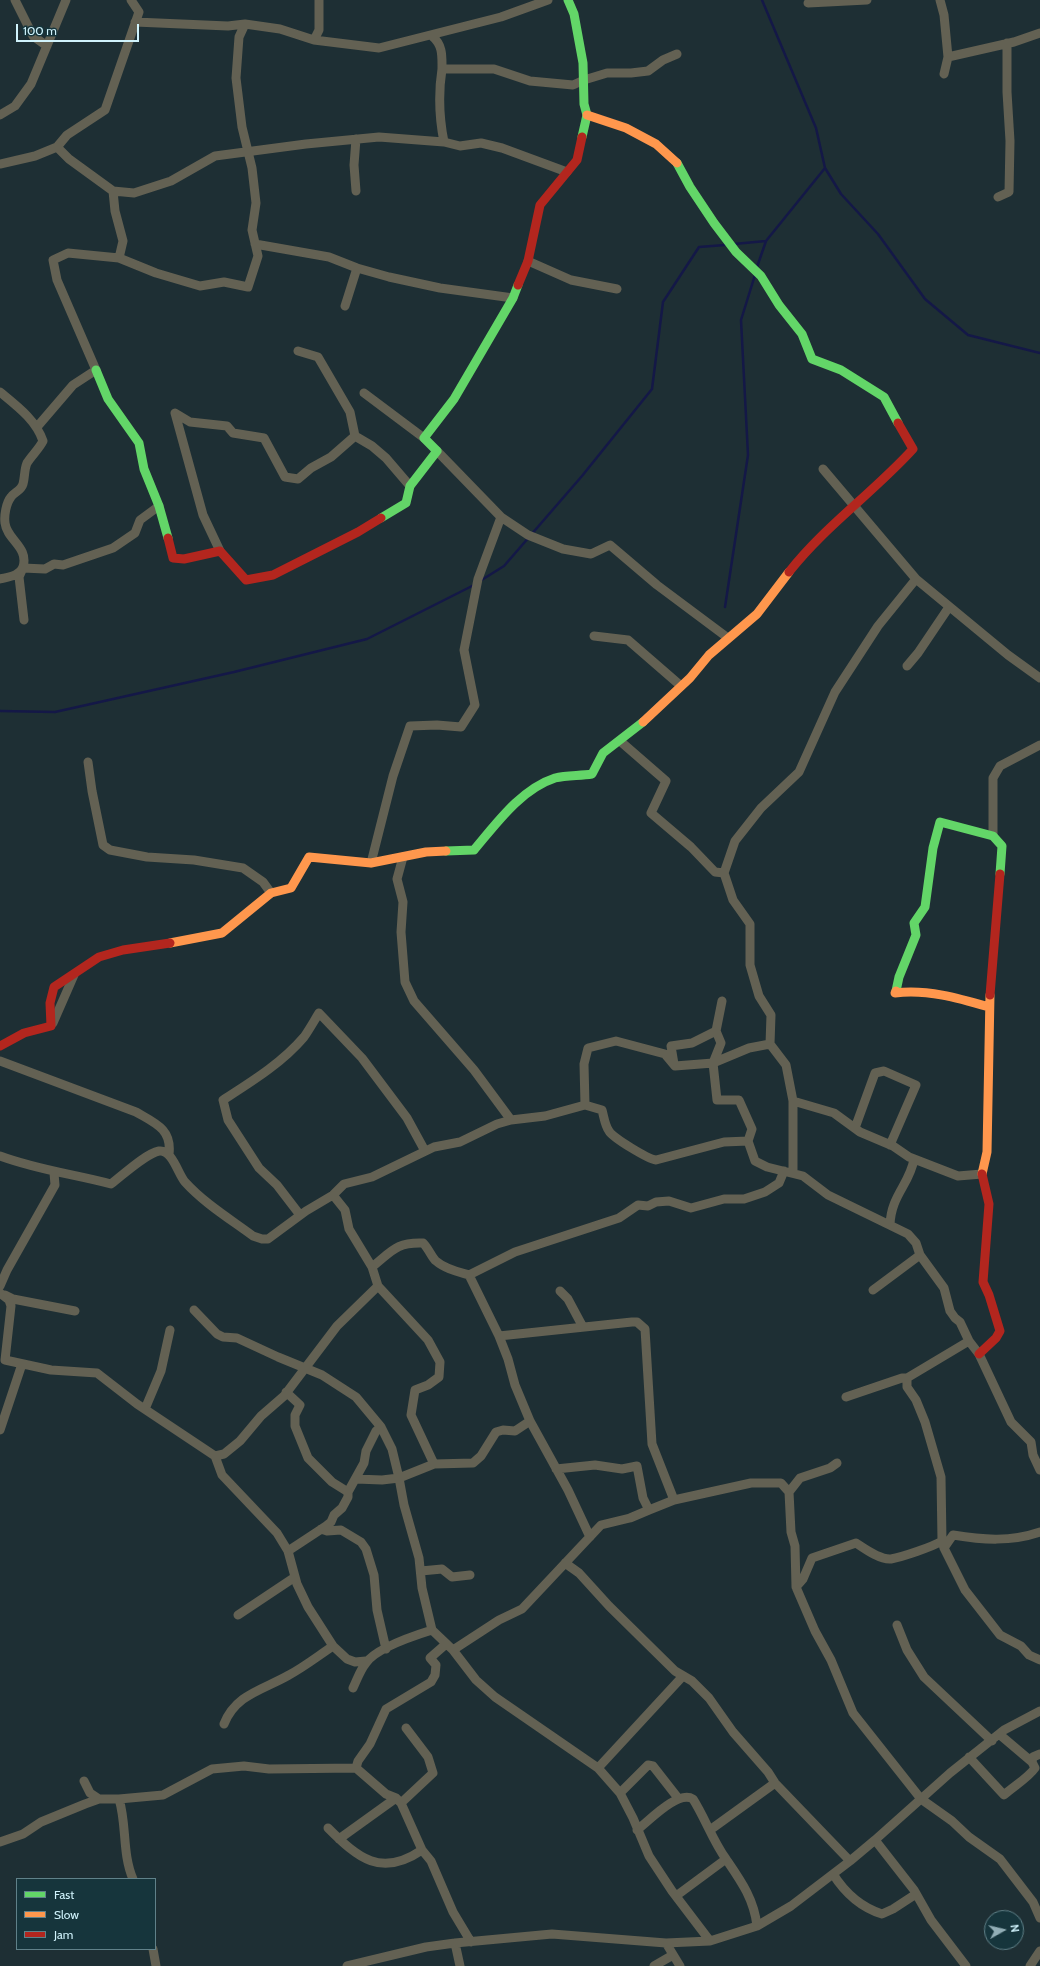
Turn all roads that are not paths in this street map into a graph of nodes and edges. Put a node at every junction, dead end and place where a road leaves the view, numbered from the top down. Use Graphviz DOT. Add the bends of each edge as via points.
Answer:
graph roads {
  1 [pos="15,0"];
  2 [pos="66,0"];
  3 [pos="131,0"];
  4 [pos="319,0"];
  5 [pos="548,0"];
  6 [pos="568,0"];
  7 [pos="867,0"];
  8 [pos="940,0"];
  9 [pos="808,3"];
  10 [pos="135,22"];
  11 [pos="245,24"];
  12 [pos="1040,33"];
  13 [pos="432,36"];
  14 [pos="314,40"];
  15 [pos="1007,43"];
  16 [pos="48,46"];
  17 [pos="677,54"];
  18 [pos="948,57"];
  19 [pos="442,69"];
  20 [pos="944,74"];
  21 [pos="584,80"];
  22 [pos="0,115"];
  23 [pos="587,115"];
  24 [pos="356,139"];
  25 [pos="444,142"];
  26 [pos="57,147"];
  27 [pos="248,152"];
  28 [pos="0,164"];
  29 [pos="567,172"];
  30 [pos="113,191"];
  31 [pos="356,191"];
  32 [pos="998,197"];
  33 [pos="255,244"];
  34 [pos="119,258"];
  35 [pos="528,261"];
  36 [pos="357,268"];
  37 [pos="617,289"];
  38 [pos="513,298"];
  39 [pos="345,306"];
  40 [pos="298,351"];
  41 [pos="96,370"];
  42 [pos="0,392"];
  43 [pos="364,393"];
  44 [pos="37,427"];
  45 [pos="355,436"];
  46 [pos="424,438"];
  47 [pos="437,451"];
  48 [pos="823,470"];
  49 [pos="410,486"];
  50 [pos="159,506"];
  51 [pos="854,506"];
  52 [pos="501,518"];
  53 [pos="220,551"];
  54 [pos="23,568"];
  55 [pos="0,579"];
  56 [pos="916,579"];
  57 [pos="949,606"];
  58 [pos="24,620"];
  59 [pos="594,636"];
  60 [pos="728,638"];
  61 [pos="907,666"];
  62 [pos="1040,678"];
  63 [pos="681,686"];
  64 [pos="620,741"];
  65 [pos="1040,745"];
  66 [pos="88,762"];
  67 [pos="994,836"];
  68 [pos="403,857"];
  69 [pos="372,863"];
  70 [pos="724,873"];
  71 [pos="271,894"];
  72 [pos="74,975"];
  73 [pos="722,1001"];
  74 [pos="989,1007"];
  75 [pos="51,1026"];
  76 [pos="716,1031"];
  77 [pos="770,1044"];
  78 [pos="0,1046"];
  79 [pos="0,1061"];
  80 [pos="713,1063"];
  81 [pos="675,1066"];
  82 [pos="794,1101"];
  83 [pos="585,1105"];
  84 [pos="511,1120"];
  85 [pos="855,1128"];
  86 [pos="748,1141"];
  87 [pos="890,1145"];
  88 [pos="425,1151"];
  89 [pos="169,1154"];
  90 [pos="0,1156"];
  91 [pos="914,1158"];
  92 [pos="788,1172"];
  93 [pos="54,1173"];
  94 [pos="982,1174"];
  95 [pos="333,1195"];
  96 [pos="300,1215"];
  97 [pos="890,1225"];
  98 [pos="920,1256"];
  99 [pos="372,1266"];
  100 [pos="469,1276"];
  101 [pos="378,1286"];
  102 [pos="873,1290"];
  103 [pos="1,1291"];
  104 [pos="560,1291"];
  105 [pos="194,1310"];
  106 [pos="74,1311"];
  107 [pos="583,1328"];
  108 [pos="170,1330"];
  109 [pos="499,1336"];
  110 [pos="969,1341"];
  111 [pos="980,1354"];
  112 [pos="3,1360"];
  113 [pos="22,1364"];
  114 [pos="304,1368"];
  115 [pos="907,1378"];
  116 [pos="286,1392"];
  117 [pos="846,1397"];
  118 [pos="145,1409"];
  119 [pos="530,1421"];
  120 [pos="381,1427"];
  121 [pos="0,1430"];
  122 [pos="215,1456"];
  123 [pos="837,1463"];
  124 [pos="434,1464"];
  125 [pos="556,1469"];
  126 [pos="1040,1470"];
  127 [pos="356,1478"];
  128 [pos="399,1478"];
  129 [pos="348,1492"];
  130 [pos="789,1492"];
  131 [pos="674,1500"];
  132 [pos="649,1510"];
  133 [pos="321,1529"];
  134 [pos="1040,1532"];
  135 [pos="590,1537"];
  136 [pos="943,1545"];
  137 [pos="288,1551"];
  138 [pos="565,1563"];
  139 [pos="420,1571"];
  140 [pos="470,1575"];
  141 [pos="295,1577"];
  142 [pos="796,1587"];
  143 [pos="238,1614"];
  144 [pos="897,1625"];
  145 [pos="432,1630"];
  146 [pos="332,1646"];
  147 [pos="450,1647"];
  148 [pos="386,1649"];
  149 [pos="1040,1660"];
  150 [pos="366,1662"];
  151 [pos="683,1676"];
  152 [pos="353,1688"];
  153 [pos="1040,1711"];
  154 [pos="224,1724"];
  155 [pos="406,1728"];
  156 [pos="999,1734"];
  157 [pos="992,1741"];
  158 [pos="1040,1754"];
  159 [pos="969,1757"];
  160 [pos="1032,1762"];
  161 [pos="356,1768"];
  162 [pos="598,1768"];
  163 [pos="84,1781"];
  164 [pos="775,1783"];
  165 [pos="620,1793"];
  166 [pos="678,1798"];
  167 [pos="99,1799"];
  168 [pos="119,1799"];
  169 [pos="921,1799"];
  170 [pos="398,1800"];
  171 [pos="328,1828"];
  172 [pos="637,1830"];
  173 [pos="710,1830"];
  174 [pos="339,1839"];
  175 [pos="875,1840"];
  176 [pos="0,1842"];
  177 [pos="422,1850"];
  178 [pos="726,1859"];
  179 [pos="850,1861"];
  180 [pos="833,1874"];
  181 [pos="133,1878"];
  182 [pos="916,1894"];
  183 [pos="676,1896"];
  184 [pos="1040,1918"];
  185 [pos="757,1926"];
  186 [pos="710,1941"];
  187 [pos="471,1942"];
  188 [pos="455,1943"];
  189 [pos="666,1943"];
  190 [pos="153,1950"];
  191 [pos="1040,1951"];
  192 [pos="673,1955"];
  193 [pos="156,1966"];
  194 [pos="347,1966"];
  195 [pos="460,1966"];
  196 [pos="654,1966"];
  197 [pos="680,1966"];
  198 [pos="966,1966"];
  199 [pos="1030,1966"];
  1 -- 16 [label="street" via="33,36"];
  2 -- 16 [label="street"];
  3 -- 10 [label="street" via="139,12"];
  4 -- 14 [label="street" via="319,30"];
  5 -- 13 [label="street" via="501,17"];
  6 -- 21 [label="street" via="574,14"];
  7 -- 9 [label="street"];
  8 -- 18 [label="street"];
  10 -- 11 [label="street" via="228,26"];
  10 -- 26 [label="street" via="105,110 68,135"];
  11 -- 14 [label="street" via="280,29"];
  11 -- 27 [label="street" via="239,37 236,78"];
  12 -- 15 [label="street"];
  13 -- 14 [label="street" via="379,48"];
  13 -- 19 [label="street" via="442,49"];
  15 -- 18 [label="street"];
  15 -- 32 [label="street" via="1009,192"];
  16 -- 22 [label="street" via="31,84 15,106"];
  17 -- 21 [label="street" via="648,70 607,73"];
  18 -- 20 [label="street"];
  19 -- 21 [label="street" via="494,69 530,81 573,85"];
  19 -- 25 [label="street" via="439,118"];
  21 -- 23 [label="street" via="584,104"];
  23 -- 29 [label="street" via="577,160"];
  23 -- 51 [label="street" via="626,128 656,144 679,164 690,187 736,252 761,276 779,305 802,334 812,359 841,370 884,397 913,448 892,472"];
  24 -- 25 [label="street" via="379,137"];
  24 -- 27 [label="street"];
  24 -- 31 [label="street"];
  25 -- 29 [label="street" via="460,146 481,143 502,148"];
  26 -- 28 [label="street" via="35,156"];
  26 -- 30 [label="street" via="69,159"];
  27 -- 30 [label="street" via="215,156 171,182 134,193"];
  27 -- 33 [label="street" via="256,203 252,230"];
  29 -- 35 [label="street" via="540,205"];
  30 -- 34 [label="street" via="123,241"];
  33 -- 34 [label="street" via="258,256 248,287 224,282 200,286 156,273"];
  33 -- 36 [label="street" via="329,257"];
  34 -- 41 [label="street" via="68,253 53,260 57,280"];
  35 -- 37 [label="street" via="571,280"];
  35 -- 38 [label="street"];
  36 -- 38 [label="street" via="440,288"];
  36 -- 39 [label="street"];
  38 -- 46 [label="street" via="454,399"];
  40 -- 45 [label="street" via="318,357 350,412"];
  41 -- 44 [label="street" via="73,385"];
  41 -- 50 [label="street" via="108,399 139,443 144,469"];
  42 -- 44 [label="street"];
  43 -- 46 [label="street"];
  44 -- 54 [label="street" via="44,441 28,462 23,484 18,492 11,496 6,508 6,527 22,550"];
  45 -- 49 [label="street" via="386,458"];
  45 -- 53 [label="street" via="331,457 298,479 286,477 264,438 233,433 227,426 190,422 175,413 203,515"];
  46 -- 47 [label="street"];
  47 -- 49 [label="street"];
  47 -- 52 [label="street"];
  48 -- 51 [label="street"];
  49 -- 53 [label="street" via="406,503 358,532 273,575 246,580"];
  50 -- 53 [label="street" via="173,558 184,559"];
  50 -- 54 [label="street" via="140,520 135,533 112,548 63,565 54,564 44,569"];
  51 -- 56 [label="street"];
  51 -- 60 [label="street" via="842,514 797,562 757,614"];
  52 -- 60 [label="street" via="530,536 563,549 591,554 610,545 657,585"];
  52 -- 69 [label="street" via="478,583 464,650 475,705 461,727 410,726 392,776"];
  54 -- 55 [label="street" via="19,573"];
  54 -- 58 [label="street" via="19,577"];
  56 -- 57 [label="street"];
  56 -- 70 [label="street" via="878,626 835,692 799,772 761,808 735,841"];
  57 -- 61 [label="street"];
  57 -- 62 [label="street" via="1008,656"];
  59 -- 63 [label="street" via="628,640"];
  60 -- 63 [label="street"];
  63 -- 64 [label="street"];
  64 -- 68 [label="street" via="604,753 592,774 555,779 532,789 474,850 426,852"];
  64 -- 70 [label="street" via="666,781 651,813 691,847 715,872"];
  65 -- 67 [label="street" via="1000,766 993,778"];
  66 -- 71 [label="street" via="103,845 110,850 148,857 194,860 243,868 263,882"];
  67 -- 74 [label="street" via="1002,846"];
  67 -- 74 [label="street" via="940,822 933,848 925,907 914,923 916,935 895,993 957,998"];
  68 -- 69 [label="street"];
  68 -- 84 [label="street" via="397,879 403,902 401,932 405,982 414,1000 474,1070"];
  69 -- 71 [label="street" via="309,857 291,888"];
  70 -- 77 [label="street" via="733,900 750,924 750,965 759,996 771,1015"];
  71 -- 72 [label="street" via="222,933 123,950 99,957"];
  72 -- 75 [label="street"];
  72 -- 75 [label="street" via="54,987 50,1004"];
  73 -- 76 [label="street"];
  74 -- 94 [label="street" via="987,1152"];
  75 -- 78 [label="street" via="24,1033"];
  76 -- 80 [label="street" via="721,1043"];
  76 -- 81 [label="street" via="692,1043 671,1046"];
  77 -- 80 [label="street" via="749,1048"];
  77 -- 82 [label="street" via="786,1065"];
  79 -- 89 [label="street" via="136,1112 169,1137"];
  80 -- 81 [label="street"];
  80 -- 86 [label="street" via="717,1100 739,1100 752,1129"];
  81 -- 83 [label="street" via="664,1054 616,1041 588,1048 584,1064"];
  82 -- 85 [label="street" via="834,1113"];
  82 -- 92 [label="street"];
  83 -- 84 [label="street" via="545,1116"];
  83 -- 86 [label="street" via="602,1110 609,1131 646,1158 656,1160 724,1142"];
  84 -- 88 [label="street" via="460,1142"];
  85 -- 87 [label="street"];
  85 -- 87 [label="street" via="875,1073 884,1071 916,1085"];
  86 -- 92 [label="street" via="755,1161"];
  87 -- 91 [label="street"];
  88 -- 95 [label="street" via="372,1177 344,1184"];
  88 -- 96 [label="street" via="407,1118 362,1058 319,1013 291,1050 263,1074 223,1100 228,1120 259,1168 277,1185"];
  89 -- 93 [label="street" via="160,1151 149,1156 111,1184 82,1176"];
  89 -- 96 [label="street" via="177,1171 191,1189 253,1236 268,1239"];
  90 -- 93 [label="street"];
  91 -- 94 [label="street" via="958,1176"];
  91 -- 97 [label="street" via="912,1170 894,1201"];
  92 -- 97 [label="street" via="803,1176 828,1195"];
  92 -- 100 [label="street" via="779,1183 765,1192 744,1199 724,1199 691,1208 670,1201 656,1202 648,1206 638,1205 619,1218 516,1252"];
  93 -- 103 [label="street" via="55,1185 7,1270"];
  94 -- 111 [label="street" via="989,1204 983,1282 1000,1331"];
  95 -- 96 [label="street"];
  95 -- 99 [label="street" via="344,1210 349,1230"];
  97 -- 98 [label="street" via="908,1234 916,1243"];
  98 -- 102 [label="street"];
  98 -- 110 [label="street" via="944,1288 950,1310 960,1322"];
  99 -- 100 [label="street" via="400,1245 423,1243 436,1261"];
  99 -- 101 [label="street"];
  100 -- 109 [label="street"];
  101 -- 114 [label="street" via="337,1326"];
  101 -- 124 [label="street" via="428,1340 440,1362 439,1377 415,1390 411,1415"];
  103 -- 106 [label="street" via="13,1299"];
  103 -- 112 [label="street" via="11,1306"];
  104 -- 107 [label="street" via="568,1298"];
  105 -- 114 [label="street" via="217,1334 237,1338"];
  107 -- 109 [label="street"];
  107 -- 131 [label="street" via="637,1322 645,1329 652,1444"];
  108 -- 118 [label="street" via="161,1371"];
  109 -- 119 [label="street"];
  110 -- 111 [label="street"];
  110 -- 115 [label="street"];
  111 -- 126 [label="street" via="1012,1422 1031,1442 1032,1455"];
  112 -- 113 [label="street"];
  113 -- 118 [label="street" via="51,1370 97,1373"];
  113 -- 121 [label="street"];
  114 -- 116 [label="street"];
  114 -- 120 [label="street" via="322,1375 356,1397"];
  115 -- 117 [label="street"];
  115 -- 136 [label="street" via="907,1387 916,1400 925,1422 941,1476"];
  116 -- 122 [label="street" via="240,1441 224,1454"];
  116 -- 129 [label="street" via="300,1404 295,1415 295,1426 308,1458 332,1482"];
  118 -- 122 [label="street"];
  119 -- 124 [label="street" via="515,1431 496,1432 481,1456 473,1463"];
  119 -- 125 [label="street"];
  120 -- 127 [label="street" via="376,1431 366,1451 364,1463"];
  120 -- 128 [label="street" via="392,1449"];
  122 -- 137 [label="street" via="222,1475 277,1532"];
  123 -- 130 [label="street" via="830,1468 800,1478"];
  124 -- 128 [label="street"];
  125 -- 132 [label="street" via="595,1465 622,1469 637,1466"];
  125 -- 135 [label="street"];
  127 -- 128 [label="street"];
  127 -- 129 [label="street"];
  128 -- 139 [label="street"];
  129 -- 133 [label="street" via="342,1508 331,1522"];
  130 -- 131 [label="street" via="781,1483 759,1482"];
  130 -- 142 [label="street" via="791,1532 795,1546"];
  131 -- 132 [label="street"];
  132 -- 135 [label="street" via="602,1525"];
  133 -- 137 [label="street"];
  133 -- 148 [label="street" via="342,1530 361,1542 366,1549 374,1576 377,1610"];
  134 -- 136 [label="street" via="1018,1538 983,1540 953,1535"];
  135 -- 138 [label="street"];
  136 -- 142 [label="street" via="890,1559 856,1544 838,1548 812,1558 803,1579"];
  136 -- 149 [label="street" via="966,1590 1000,1635"];
  137 -- 141 [label="street"];
  138 -- 147 [label="street" via="522,1609"];
  138 -- 151 [label="street" via="579,1573 626,1624"];
  139 -- 140 [label="street" via="442,1569 452,1577"];
  139 -- 145 [label="street"];
  141 -- 143 [label="street"];
  141 -- 146 [label="street" via="308,1607"];
  142 -- 169 [label="street" via="853,1713"];
  144 -- 157 [label="street" via="907,1650 924,1677"];
  145 -- 147 [label="street"];
  145 -- 148 [label="street" via="414,1634"];
  146 -- 150 [label="street" via="347,1659"];
  146 -- 154 [label="street" via="289,1676 241,1700 231,1710"];
  147 -- 161 [label="street" via="430,1658 436,1665 431,1682 386,1709"];
  147 -- 162 [label="street" via="476,1680 506,1707"];
  148 -- 150 [label="street"];
  150 -- 152 [label="street"];
  151 -- 162 [label="street"];
  151 -- 164 [label="street" via="709,1698"];
  153 -- 156 [label="street"];
  155 -- 170 [label="street" via="428,1757 433,1773"];
  156 -- 157 [label="street"];
  156 -- 160 [label="street"];
  157 -- 159 [label="street"];
  158 -- 160 [label="street" via="1033,1757"];
  159 -- 160 [label="street" via="1004,1795 1036,1768"];
  159 -- 169 [label="street"];
  161 -- 168 [label="street" via="270,1769 244,1766 212,1769 163,1795"];
  161 -- 170 [label="street" via="386,1794"];
  162 -- 165 [label="street"];
  163 -- 167 [label="street" via="90,1793"];
  164 -- 173 [label="street"];
  164 -- 179 [label="street"];
  165 -- 166 [label="street" via="648,1765 653,1766"];
  165 -- 172 [label="street"];
  166 -- 172 [label="street"];
  166 -- 173 [label="street" via="689,1796 693,1799"];
  167 -- 168 [label="street"];
  167 -- 176 [label="street" via="41,1822 23,1834"];
  168 -- 181 [label="street"];
  169 -- 175 [label="street"];
  169 -- 184 [label="street" via="1000,1858 1033,1902"];
  170 -- 174 [label="street"];
  170 -- 177 [label="street"];
  171 -- 174 [label="street"];
  172 -- 183 [label="street" via="649,1856"];
  173 -- 178 [label="street"];
  174 -- 177 [label="street" via="374,1863 408,1859"];
  175 -- 179 [label="street"];
  175 -- 182 [label="street"];
  177 -- 187 [label="street" via="431,1861 453,1912"];
  178 -- 183 [label="street"];
  178 -- 185 [label="street" via="748,1892 756,1914"];
  179 -- 180 [label="street"];
  180 -- 182 [label="street" via="852,1898 862,1906 882,1914"];
  180 -- 185 [label="street" via="791,1906"];
  182 -- 198 [label="street" via="931,1920"];
  183 -- 186 [label="street"];
  185 -- 186 [label="street"];
  186 -- 189 [label="street"];
  187 -- 188 [label="street"];
  187 -- 189 [label="street" via="552,1934"];
  188 -- 194 [label="street" via="426,1947"];
  188 -- 195 [label="street"];
  189 -- 192 [label="street"];
  190 -- 193 [label="street"];
  191 -- 199 [label="street"];
  192 -- 196 [label="street"];
  192 -- 197 [label="street"];
}
